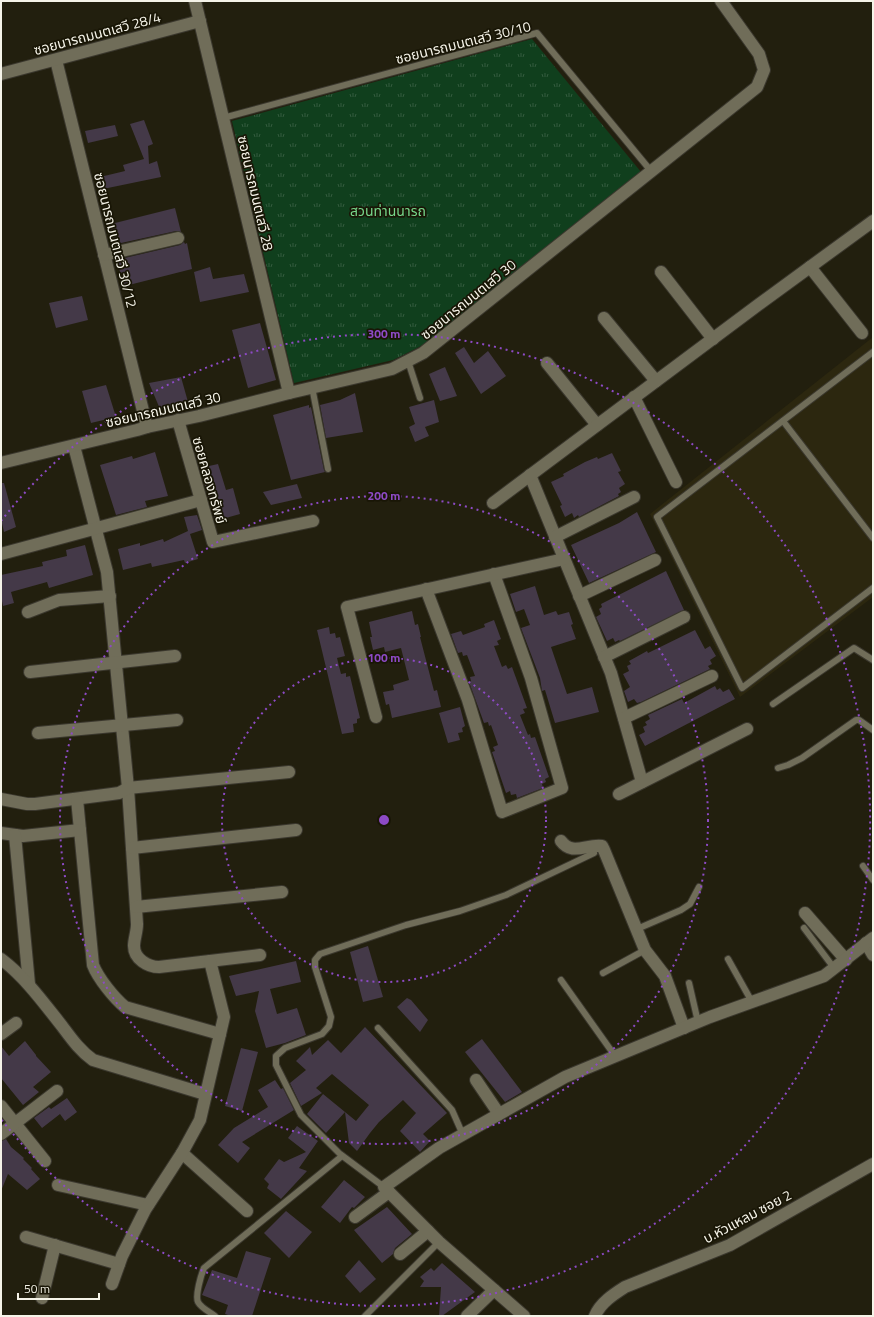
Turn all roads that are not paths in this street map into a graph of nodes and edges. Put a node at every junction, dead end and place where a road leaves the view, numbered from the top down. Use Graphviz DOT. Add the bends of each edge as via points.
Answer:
graph roads {
  1 [pos="195,1"];
  2 [pos="721,1"];
  3 [pos="200,21"];
  4 [pos="56,60"];
  5 [pos="1,74"];
  6 [pos="223,118"];
  7 [pos="651,171"];
  8 [pos="873,221"];
  9 [pos="178,238"];
  10 [pos="104,255"];
  11 [pos="810,267"];
  12 [pos="661,272"];
  13 [pos="604,318"];
  14 [pos="862,333"];
  15 [pos="712,339"];
  16 [pos="873,352"];
  17 [pos="408,361"];
  18 [pos="547,364"];
  19 [pos="656,381"];
  20 [pos="312,387"];
  21 [pos="288,393"];
  22 [pos="634,397"];
  23 [pos="420,398"];
  24 [pos="178,420"];
  25 [pos="782,421"];
  26 [pos="597,425"];
  27 [pos="147,427"];
  28 [pos="74,446"];
  29 [pos="2,459"];
  30 [pos="328,469"];
  31 [pos="530,475"];
  32 [pos="676,482"];
  33 [pos="634,497"];
  34 [pos="201,500"];
  35 [pos="493,503"];
  36 [pos="312,521"];
  37 [pos="96,529"];
  38 [pos="555,537"];
  39 [pos="873,538"];
  40 [pos="1,554"];
  41 [pos="564,559"];
  42 [pos="656,560"];
  43 [pos="494,574"];
  44 [pos="873,588"];
  45 [pos="426,590"];
  46 [pos="110,596"];
  47 [pos="580,596"];
  48 [pos="28,612"];
  49 [pos="684,617"];
  50 [pos="175,656"];
  51 [pos="604,656"];
  52 [pos="873,660"];
  53 [pos="116,662"];
  54 [pos="30,672"];
  55 [pos="712,676"];
  56 [pos="773,704"];
  57 [pos="376,717"];
  58 [pos="624,718"];
  59 [pos="177,720"];
  60 [pos="122,725"];
  61 [pos="747,729"];
  62 [pos="873,730"];
  63 [pos="38,733"];
  64 [pos="778,768"];
  65 [pos="289,772"];
  66 [pos="642,782"];
  67 [pos="128,788"];
  68 [pos="619,794"];
  69 [pos="1,799"];
  70 [pos="77,799"];
  71 [pos="80,830"];
  72 [pos="296,830"];
  73 [pos="1,833"];
  74 [pos="14,835"];
  75 [pos="560,841"];
  76 [pos="132,848"];
  77 [pos="594,853"];
  78 [pos="863,866"];
  79 [pos="873,880"];
  80 [pos="699,887"];
  81 [pos="282,892"];
  82 [pos="136,907"];
  83 [pos="805,913"];
  84 [pos="804,928"];
  85 [pos="637,929"];
  86 [pos="870,940"];
  87 [pos="646,950"];
  88 [pos="873,955"];
  89 [pos="260,956"];
  90 [pos="1,959"];
  91 [pos="728,959"];
  92 [pos="846,960"];
  93 [pos="210,961"];
  94 [pos="834,968"];
  95 [pos="603,973"];
  96 [pos="561,980"];
  97 [pos="689,982"];
  98 [pos="29,984"];
  99 [pos="752,1002"];
  100 [pos="698,1022"];
  101 [pos="16,1023"];
  102 [pos="378,1028"];
  103 [pos="684,1028"];
  104 [pos="1,1034"];
  105 [pos="220,1034"];
  106 [pos="615,1056"];
  107 [pos="476,1080"];
  108 [pos="57,1091"];
  109 [pos="205,1094"];
  110 [pos="1,1106"];
  111 [pos="499,1114"];
  112 [pos="15,1124"];
  113 [pos="1,1134"];
  114 [pos="463,1135"];
  115 [pos="182,1153"];
  116 [pos="342,1156"];
  117 [pos="45,1161"];
  118 [pos="873,1164"];
  119 [pos="58,1185"];
  120 [pos="386,1189"];
  121 [pos="148,1205"];
  122 [pos="247,1211"];
  123 [pos="355,1217"];
  124 [pos="428,1231"];
  125 [pos="26,1237"];
  126 [pos="439,1242"];
  127 [pos="55,1245"];
  128 [pos="400,1254"];
  129 [pos="119,1264"];
  130 [pos="112,1284"];
  131 [pos="494,1290"];
  132 [pos="42,1298"];
  133 [pos="216,1316"];
  134 [pos="365,1316"];
  135 [pos="466,1316"];
  136 [pos="524,1316"];
  137 [pos="595,1316"];
  1 -- 3 [label="street, ซอยนารถมนตเสวี 28"];
  2 -- 7 [label="street, ซอยนารถมนตเสวี 30" via="758,54 764,70 757,88"];
  3 -- 4 [label="street, ซอยนารถมนตเสวี 28/4"];
  3 -- 6 [label="street, ซอยนารถมนตเสวี 28"];
  4 -- 5 [label="street, ซอยนารถมนตเสวี 28/4"];
  4 -- 10 [label="street, ซอยนารถมนตเสวี 30/12"];
  6 -- 7 [label="lane, ซอยนารถมนตเสวี 30/10" via="537,33"];
  6 -- 21 [label="street, ซอยนารถมนตเสวี 28"];
  7 -- 17 [label="street, ซอยนารถมนตเสวี 30" via="423,353"];
  8 -- 11 [label="street"];
  9 -- 10 [label="street"];
  10 -- 27 [label="street, ซอยนารถมนตเสวี 30/12"];
  11 -- 14 [label="street"];
  11 -- 15 [label="street"];
  12 -- 15 [label="street"];
  13 -- 19 [label="street"];
  15 -- 19 [label="street"];
  16 -- 25 [label="lane"];
  17 -- 20 [label="street, ซอยนารถมนตเสวี 30" via="392,369"];
  17 -- 23 [label="lane"];
  18 -- 26 [label="street"];
  19 -- 22 [label="street"];
  20 -- 21 [label="street, ซอยนารถมนตเสวี 30"];
  20 -- 30 [label="lane"];
  21 -- 24 [label="street, ซอยนารถมนตเสวี 30"];
  22 -- 26 [label="street"];
  22 -- 32 [label="street"];
  24 -- 27 [label="street, ซอยนารถมนตเสวี 30"];
  24 -- 34 [label="street, ซอยคลองทรัพย์"];
  25 -- 39 [label="lane"];
  25 -- 44 [label="lane" via="656,517 742,688"];
  26 -- 31 [label="street"];
  27 -- 28 [label="street, ซอยนารถมนตเสวี 30"];
  28 -- 29 [label="street, ซอยนารถมนตเสวี 30"];
  28 -- 37 [label="street"];
  31 -- 35 [label="street"];
  31 -- 38 [label="street"];
  33 -- 38 [label="street"];
  34 -- 36 [label="street, ซอยคลองทรัพย์" via="212,542"];
  34 -- 37 [label="street"];
  37 -- 40 [label="street"];
  37 -- 46 [label="street"];
  38 -- 41 [label="street"];
  41 -- 43 [label="street"];
  41 -- 47 [label="street"];
  42 -- 47 [label="street"];
  43 -- 45 [label="street"];
  43 -- 45 [label="street" via="531,678 562,788 502,812 468,700"];
  45 -- 57 [label="street" via="347,607"];
  46 -- 48 [label="street" via="59,600"];
  46 -- 53 [label="street"];
  47 -- 51 [label="street"];
  49 -- 51 [label="street"];
  50 -- 53 [label="street"];
  51 -- 58 [label="street"];
  52 -- 56 [label="lane" via="854,648"];
  53 -- 54 [label="street"];
  53 -- 60 [label="street"];
  55 -- 58 [label="street"];
  58 -- 66 [label="street"];
  59 -- 60 [label="street"];
  60 -- 63 [label="street"];
  60 -- 67 [label="street"];
  61 -- 66 [label="street"];
  62 -- 64 [label="lane" via="859,720 852,721 802,758"];
  65 -- 67 [label="street"];
  66 -- 68 [label="street"];
  67 -- 70 [label="street" via="119,793"];
  67 -- 76 [label="street"];
  69 -- 70 [label="street" via="27,804"];
  70 -- 71 [label="street"];
  71 -- 74 [label="street"];
  71 -- 105 [label="street" via="95,972 125,1007"];
  72 -- 76 [label="street"];
  73 -- 74 [label="street"];
  74 -- 98 [label="street"];
  75 -- 85 [label="street" via="570,849 602,846"];
  76 -- 82 [label="street"];
  77 -- 116 [label="lane" via="506,895 320,954 315,960 331,1017 329,1026 322,1034 285,1048 276,1056 276,1065 301,1115"];
  78 -- 79 [label="lane"];
  80 -- 85 [label="lane" via="690,904"];
  81 -- 82 [label="street"];
  82 -- 93 [label="street" via="134,946 145,963 159,967"];
  83 -- 92 [label="street"];
  84 -- 94 [label="lane"];
  85 -- 87 [label="street"];
  86 -- 88 [label="street"];
  86 -- 92 [label="street"];
  87 -- 95 [label="lane"];
  87 -- 103 [label="street" via="665,976"];
  89 -- 93 [label="street"];
  90 -- 98 [label="street"];
  91 -- 99 [label="lane"];
  92 -- 94 [label="street"];
  93 -- 105 [label="street" via="224,1017"];
  94 -- 99 [label="street" via="824,976"];
  96 -- 106 [label="lane"];
  97 -- 100 [label="lane"];
  98 -- 109 [label="street" via="80,1048 93,1060"];
  99 -- 100 [label="street"];
  100 -- 103 [label="street"];
  101 -- 104 [label="street"];
  102 -- 114 [label="lane" via="452,1110"];
  103 -- 106 [label="street"];
  105 -- 109 [label="street"];
  106 -- 111 [label="street" via="565,1077"];
  107 -- 111 [label="street"];
  108 -- 112 [label="street"];
  109 -- 115 [label="street" via="198,1125"];
  110 -- 112 [label="street"];
  111 -- 114 [label="street"];
  112 -- 113 [label="street"];
  112 -- 117 [label="street"];
  114 -- 120 [label="street" via="439,1148"];
  115 -- 121 [label="street"];
  115 -- 122 [label="street"];
  116 -- 120 [label="lane"];
  116 -- 133 [label="lane" via="204,1268 197,1299 199,1304"];
  118 -- 137 [label="street, บ.หัวแหลม ซอย 2" via="730,1245 625,1287 614,1294"];
  119 -- 121 [label="street"];
  120 -- 123 [label="street"];
  120 -- 124 [label="street"];
  121 -- 129 [label="street"];
  124 -- 126 [label="street"];
  124 -- 128 [label="street"];
  125 -- 127 [label="street"];
  126 -- 131 [label="street"];
  126 -- 134 [label="lane"];
  127 -- 129 [label="street"];
  127 -- 132 [label="street"];
  129 -- 130 [label="street"];
  131 -- 135 [label="street"];
  131 -- 136 [label="street"];
}
